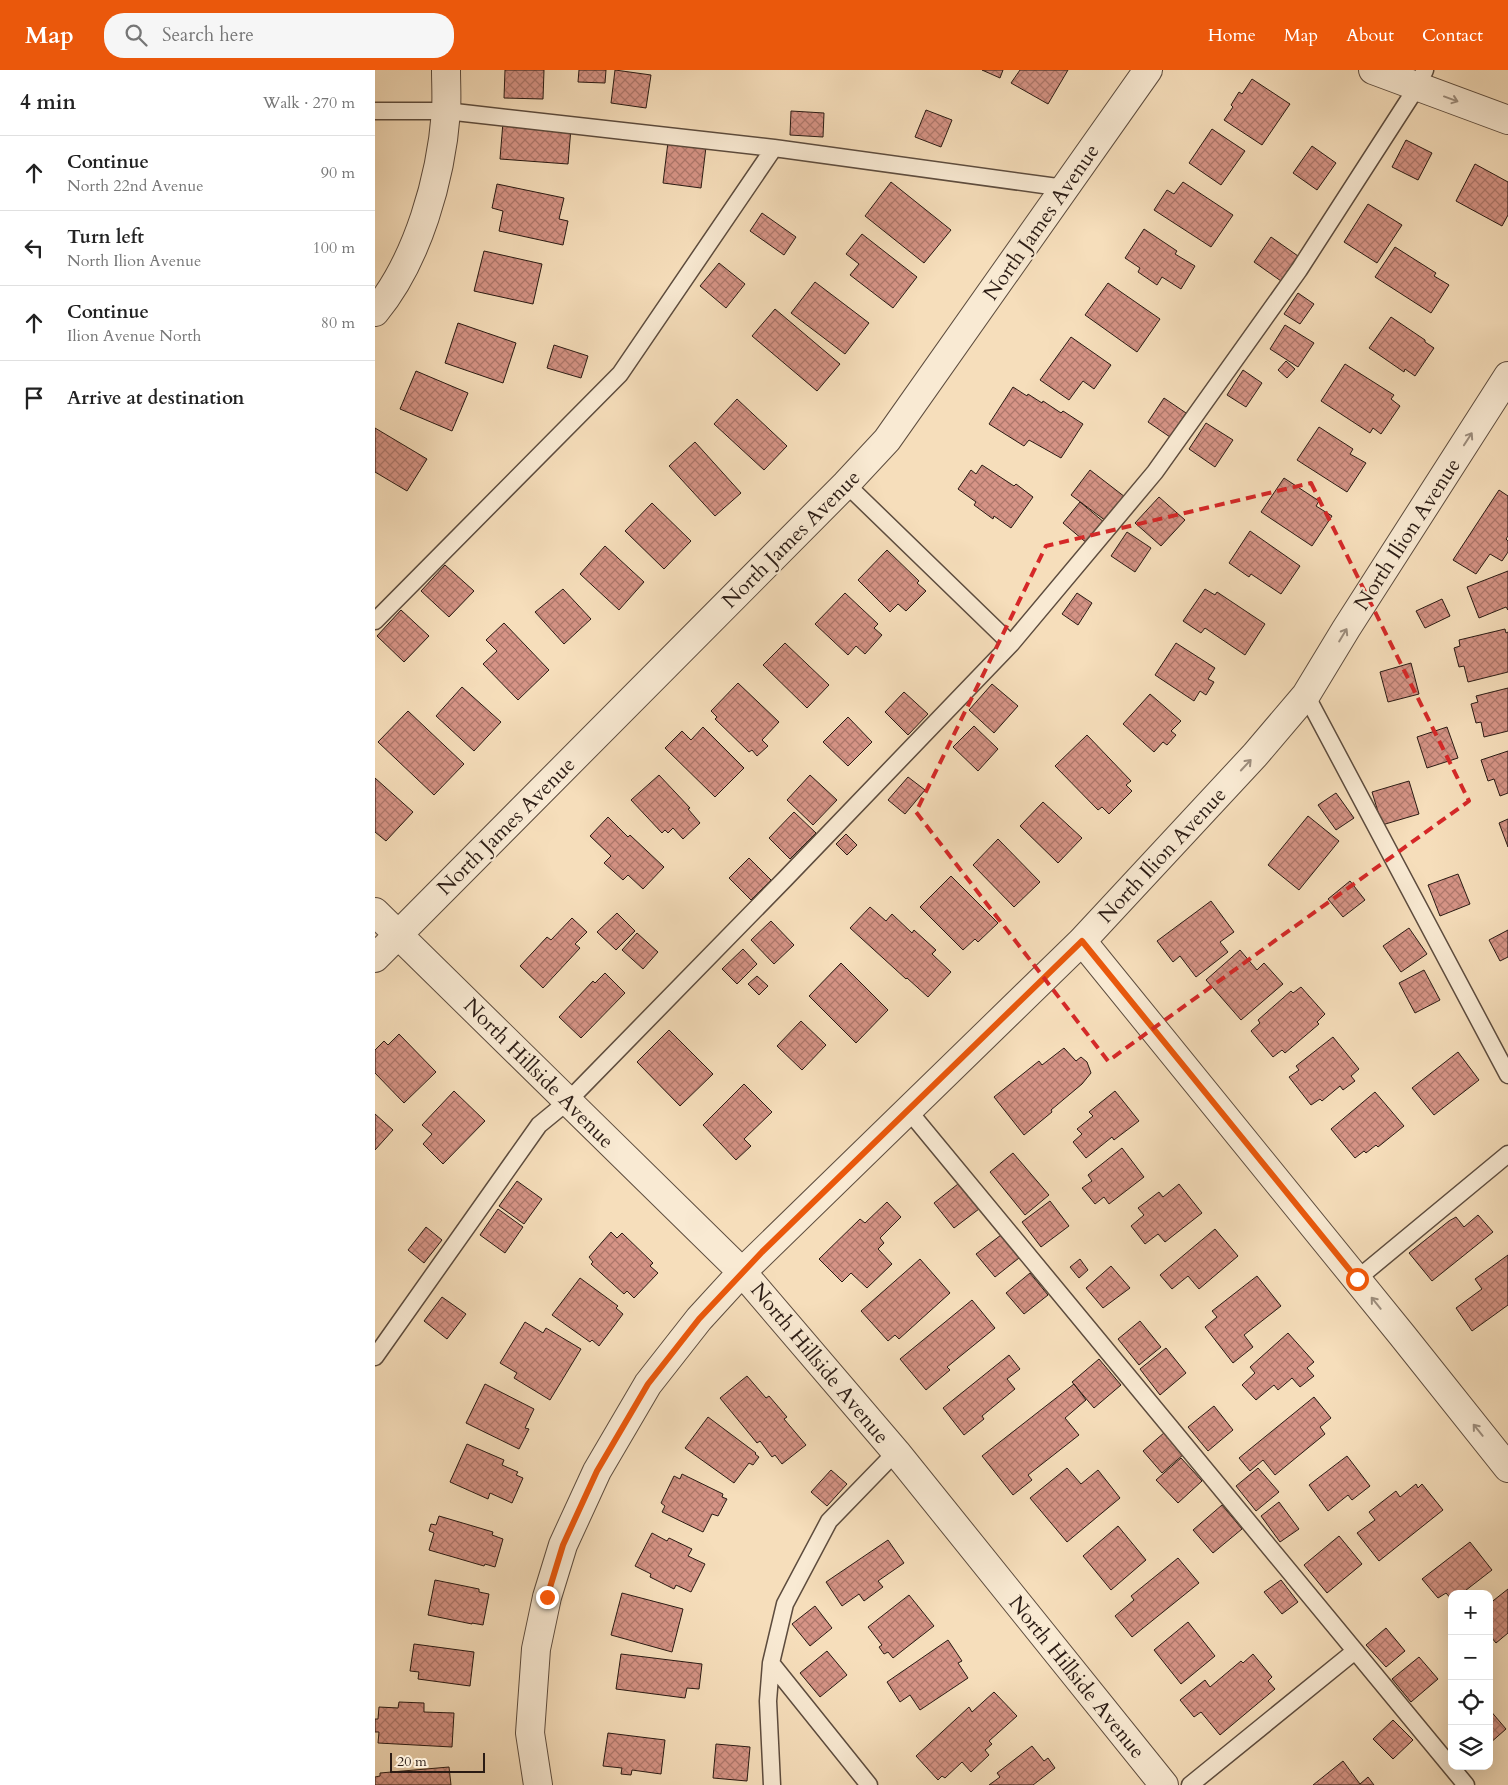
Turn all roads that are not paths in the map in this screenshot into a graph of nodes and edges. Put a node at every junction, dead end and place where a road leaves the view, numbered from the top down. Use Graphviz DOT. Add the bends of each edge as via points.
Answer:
graph roads {
  1 [pos="446,70"];
  2 [pos="1148,70"];
  3 [pos="1373,70"];
  4 [pos="1421,78"];
  5 [pos="375,111"];
  6 [pos="446,111"];
  7 [pos="1508,120"];
  8 [pos="774,148"];
  9 [pos="1065,188"];
  10 [pos="375,312"];
  11 [pos="1508,376"];
  12 [pos="846,484"];
  13 [pos="375,620"];
  14 [pos="1011,644"];
  15 [pos="1306,695"];
  16 [pos="375,912"];
  17 [pos="399,934"];
  18 [pos="1082,941"];
  19 [pos="375,958"];
  20 [pos="1508,1074"];
  21 [pos="567,1102"];
  22 [pos="908,1110"];
  23 [pos="1508,1154"];
  24 [pos="742,1272"];
  25 [pos="1357,1279"];
  26 [pos="375,1357"];
  27 [pos="896,1452"];
  28 [pos="1508,1468"];
  29 [pos="1355,1651"];
  30 [pos="771,1663"];
  31 [pos="538,1785"];
  32 [pos="772,1785"];
  33 [pos="869,1785"];
  34 [pos="1164,1785"];
  35 [pos="1190,1785"];
  36 [pos="1466,1785"];
  1 -- 6 [label="street"];
  2 -- 9 [label="street, North James Avenue"];
  3 -- 4 [label="street"];
  4 -- 7 [label="street, one-way"];
  4 -- 14 [label="lane" via="1299,270 1155,472"];
  5 -- 6 [label="lane"];
  6 -- 8 [label="lane"];
  6 -- 10 [label="street" via="432,195 407,262"];
  8 -- 9 [label="lane"];
  8 -- 13 [label="lane" via="620,374"];
  9 -- 12 [label="street, North James Avenue" via="887,440"];
  15 -- 11 [label="street, North Ilion Avenue, one-way"];
  12 -- 14 [label="lane"];
  12 -- 17 [label="street, North James Avenue"];
  14 -- 21 [label="lane"];
  18 -- 15 [label="street, North Ilion Avenue, one-way" via="1255,755"];
  15 -- 20 [label="lane"];
  16 -- 17 [label="street, North Hillside Avenue"];
  17 -- 19 [label="street, North James Avenue"];
  17 -- 21 [label="street, North Hillside Avenue"];
  18 -- 22 [label="street, North Ilion Avenue"];
  18 -- 25 [label="street"];
  21 -- 24 [label="street, North Hillside Avenue"];
  21 -- 26 [label="lane" via="539,1125"];
  22 -- 24 [label="street, North Ilion Avenue"];
  22 -- 29 [label="lane"];
  23 -- 25 [label="lane"];
  24 -- 27 [label="street, North Hillside Avenue"];
  24 -- 31 [label="street, North Ilion Avenue" via="699,1319 648,1384 597,1471 563,1545 547,1597 536,1650 530,1732"];
  28 -- 25 [label="street, one-way"];
  27 -- 30 [label="lane" via="829,1521 785,1604"];
  27 -- 34 [label="street, North Hillside Avenue"];
  29 -- 35 [label="lane"];
  29 -- 36 [label="lane"];
  30 -- 32 [label="lane" via="767,1701"];
  30 -- 33 [label="lane"];
}
